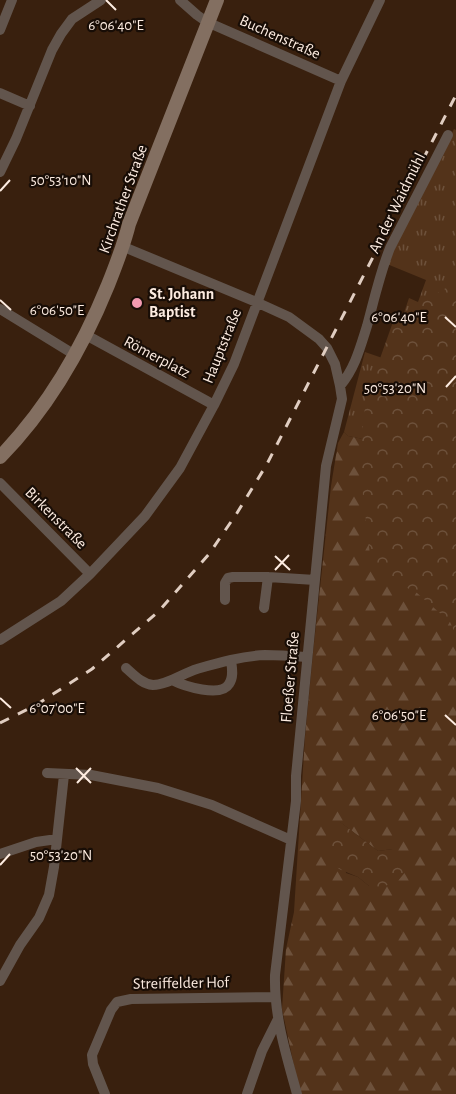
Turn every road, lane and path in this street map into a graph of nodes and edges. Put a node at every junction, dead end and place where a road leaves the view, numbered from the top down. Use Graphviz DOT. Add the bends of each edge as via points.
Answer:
graph roads {
  1 [pos="12,0"];
  2 [pos="101,0"];
  3 [pos="180,0"];
  4 [pos="217,0"];
  5 [pos="380,0"];
  6 [pos="207,22"];
  7 [pos="0,30"];
  8 [pos="341,81"];
  9 [pos="0,93"];
  10 [pos="30,106"];
  11 [pos="448,135"];
  12 [pos="0,172"];
  13 [pos="124,247"];
  14 [pos="256,302"];
  15 [pos="0,309"];
  16 [pos="86,335"];
  17 [pos="75,355"];
  18 [pos="340,387"];
  19 [pos="214,405"];
  20 [pos="0,457"];
  21 [pos="0,483"];
  22 [pos="90,574"];
  23 [pos="268,577"];
  24 [pos="315,580"];
  25 [pos="225,600"];
  26 [pos="264,608"];
  27 [pos="0,640"];
  28 [pos="306,657"];
  29 [pos="231,660"];
  30 [pos="126,668"];
  31 [pos="172,680"];
  32 [pos="48,773"];
  33 [pos="64,775"];
  34 [pos="57,839"];
  35 [pos="291,840"];
  36 [pos="0,854"];
  37 [pos="0,981"];
  38 [pos="274,997"];
  39 [pos="278,1019"];
  40 [pos="105,1094"];
  41 [pos="247,1094"];
  42 [pos="297,1094"];
  1 -- 7 [label="street"];
  2 -- 10 [label="street" via="72,19 61,34"];
  3 -- 6 [label="street, Buchenstraße"];
  4 -- 6 [label="main road, Kirchrather Straße"];
  5 -- 8 [label="street, Hauptstraße"];
  6 -- 8 [label="street, Buchenstraße"];
  6 -- 13 [label="main road, Kirchrather Straße" via="129,224"];
  8 -- 14 [label="street, Hauptstraße"];
  9 -- 10 [label="street"];
  10 -- 12 [label="street"];
  11 -- 18 [label="street, An der Waidmühl" via="390,248 357,360"];
  13 -- 14 [label="street"];
  13 -- 16 [label="main road, Kirchrather Straße"];
  14 -- 18 [label="street, Floeßer Straße" via="289,317 319,339 335,364"];
  14 -- 19 [label="street, Hauptstraße" via="234,364"];
  15 -- 17 [label="street"];
  16 -- 17 [label="main road, Kirchrather Straße"];
  16 -- 19 [label="street, Römerplatz"];
  17 -- 20 [label="main road, Kirchrather Straße" via="27,428"];
  18 -- 24 [label="street, Floeßer Straße" via="340,412 326,466"];
  19 -- 22 [label="street, Hauptstraße" via="180,468 145,516"];
  21 -- 22 [label="street, Birkenstraße"];
  22 -- 27 [label="street, Hauptstraße" via="61,601"];
  23 -- 24 [label="street"];
  23 -- 25 [label="street" via="228,578"];
  23 -- 26 [label="street"];
  24 -- 28 [label="street, Floeßer Straße"];
  28 -- 29 [label="street" via="263,655"];
  28 -- 35 [label="street, Floeßer Straße"];
  29 -- 31 [label="street"];
  29 -- 31 [label="street" via="231,680 225,688 196,689"];
  30 -- 31 [label="street" via="148,684"];
  32 -- 33 [label="street"];
  33 -- 34 [label="street"];
  33 -- 35 [label="street" via="118,780 194,798"];
  34 -- 36 [label="street"];
  34 -- 37 [label="street" via="49,895"];
  35 -- 38 [label="street, Floeßer Straße"];
  38 -- 39 [label="street, Floeßer Straße"];
  38 -- 40 [label="street, Streiffelder Hof" via="117,1002 92,1055"];
  39 -- 41 [label="street"];
  39 -- 42 [label="street, Floeßer Straße"];
}
